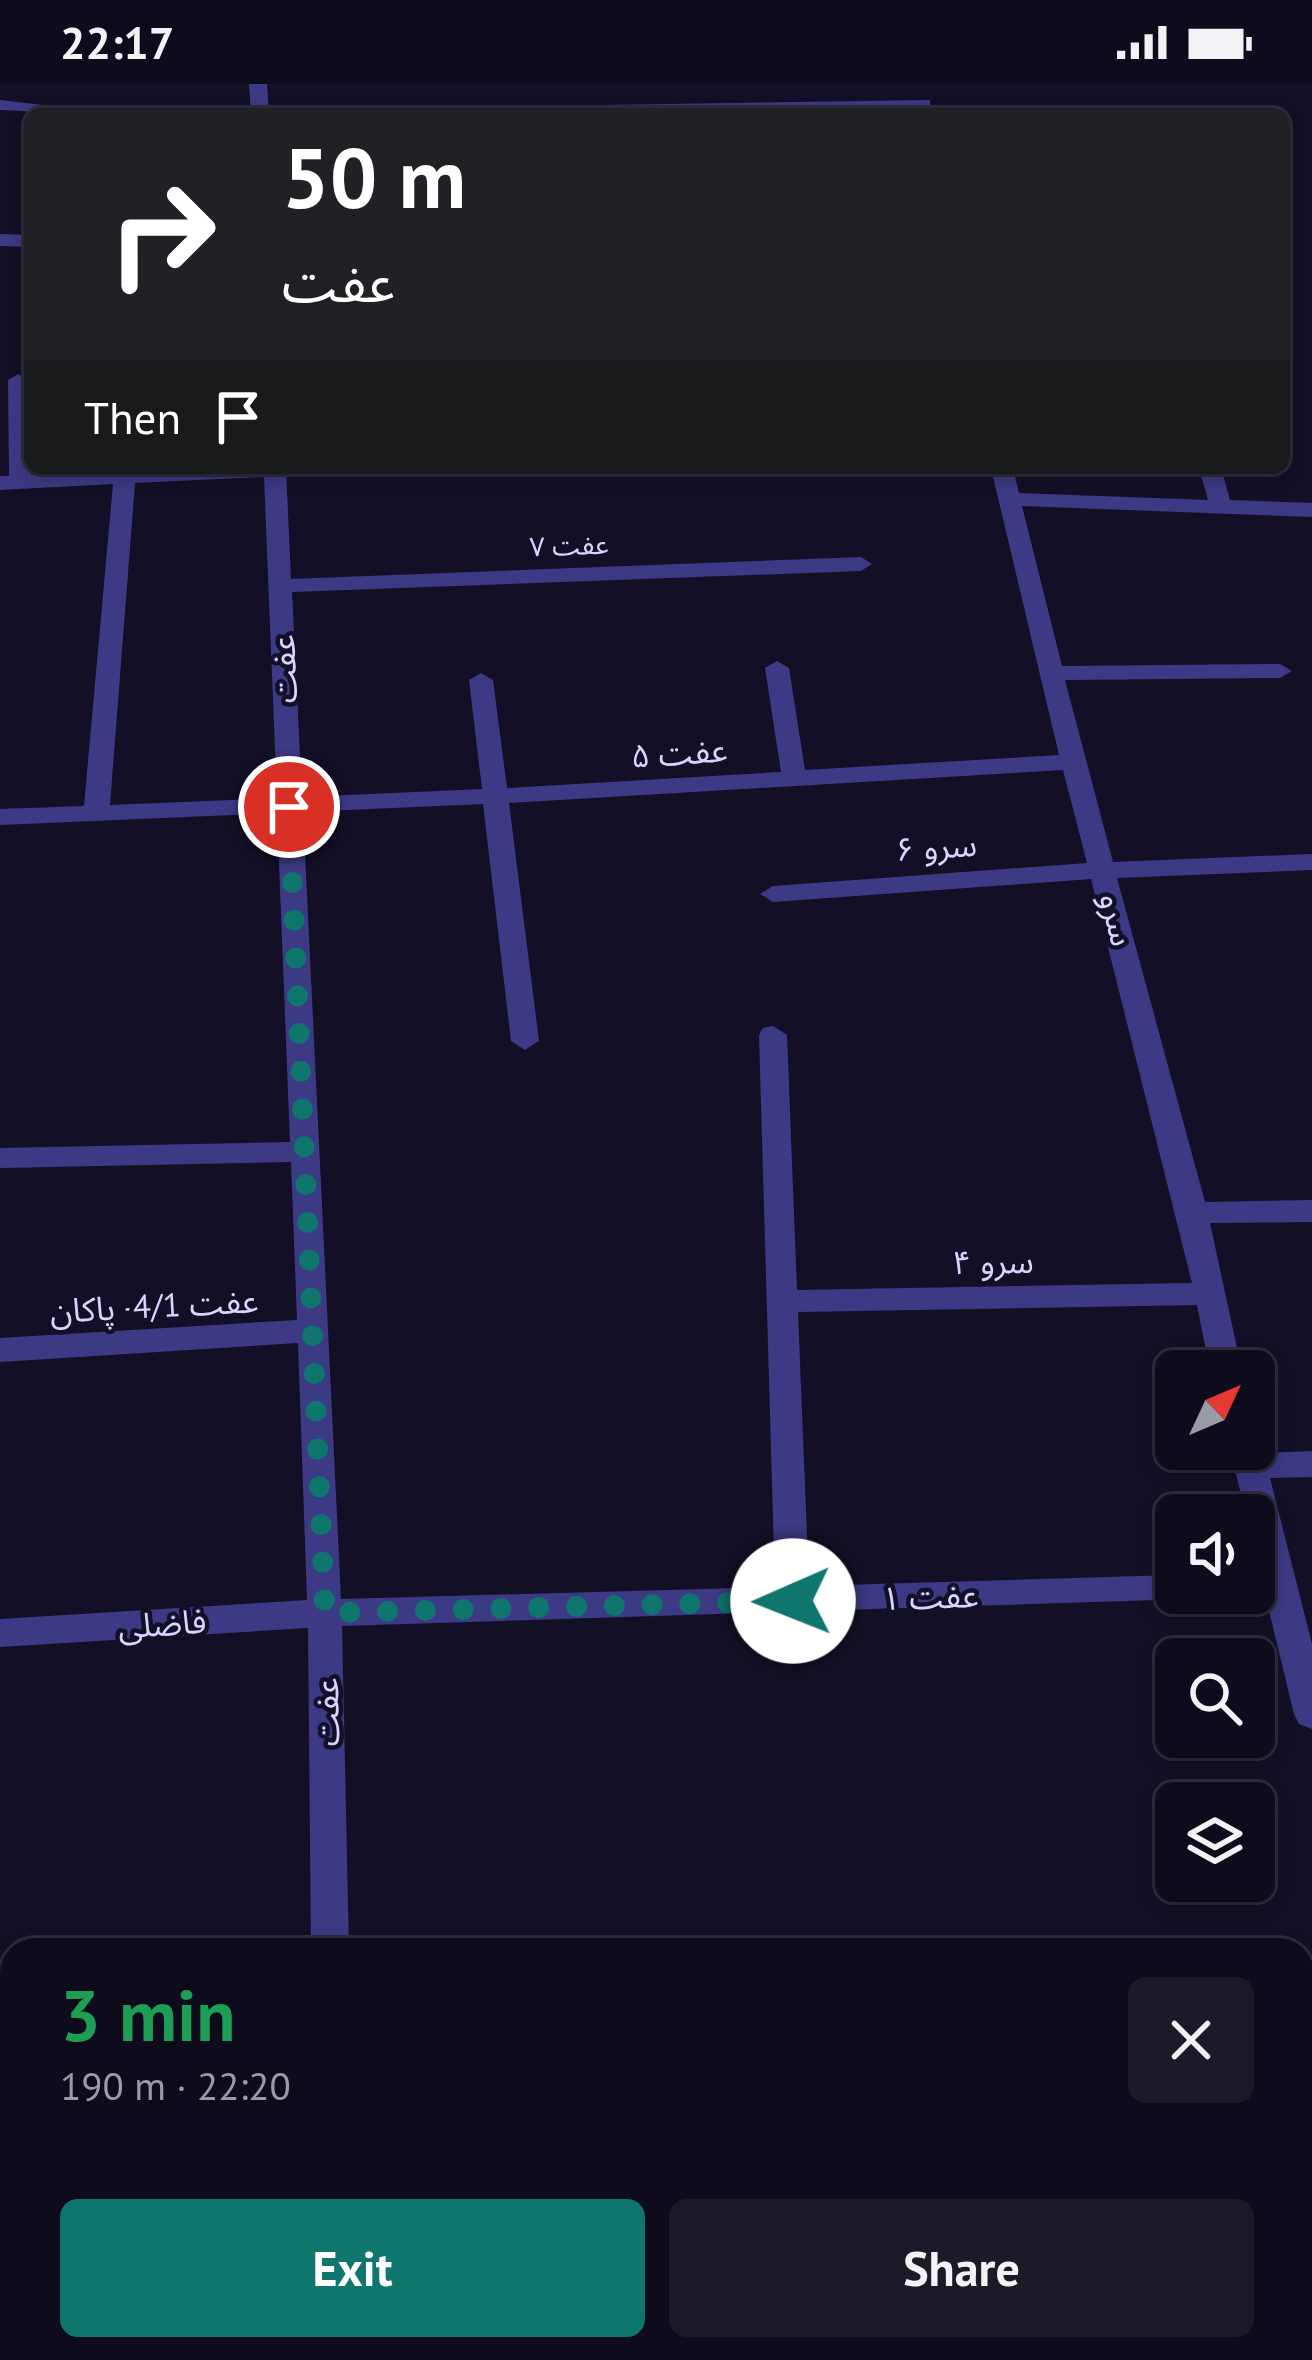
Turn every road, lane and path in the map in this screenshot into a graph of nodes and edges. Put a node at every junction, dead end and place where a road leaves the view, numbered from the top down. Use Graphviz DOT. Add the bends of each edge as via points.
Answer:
graph roads {
  1 [pos="924,101"];
  2 [pos="0,104"];
  3 [pos="31,108"];
  4 [pos="616,108"];
  5 [pos="18,380"];
  6 [pos="181,474"];
  7 [pos="275,474"];
  8 [pos="1003,474"];
  9 [pos="1212,474"];
  10 [pos="125,477"];
  11 [pos="10,482"];
  12 [pos="1009,499"];
  13 [pos="1221,507"];
  14 [pos="1312,510"];
  15 [pos="861,565"];
  16 [pos="280,586"];
  17 [pos="777,668"];
  18 [pos="1280,671"];
  19 [pos="1052,673"];
  20 [pos="481,680"];
  21 [pos="1073,763"];
  22 [pos="794,777"];
  23 [pos="497,796"];
  24 [pos="289,807"];
  25 [pos="96,814"];
  26 [pos="0,818"];
  27 [pos="1312,862"];
  28 [pos="1106,870"];
  29 [pos="772,894"];
  30 [pos="772,1035"];
  31 [pos="525,1041"];
  32 [pos="304,1152"];
  33 [pos="0,1158"];
  34 [pos="1312,1211"];
  35 [pos="1193,1213"];
  36 [pos="1206,1294"];
  37 [pos="782,1301"];
  38 [pos="312,1331"];
  39 [pos="0,1350"];
  40 [pos="1221,1350"];
  41 [pos="1275,1460"];
  42 [pos="1312,1464"];
  43 [pos="1155,1590"];
  44 [pos="793,1601"];
  45 [pos="1275,1609"];
  46 [pos="325,1613"];
  47 [pos="0,1633"];
  48 [pos="1312,1714"];
  49 [pos="330,1938"];
  1 -- 4 [label="street"];
  2 -- 3 [label="street"];
  5 -- 11 [label="street"];
  6 -- 10 [label="street"];
  7 -- 16 [label="street, عفت"];
  8 -- 12 [label="street, سرو"];
  9 -- 13 [label="street"];
  10 -- 11 [label="street"];
  10 -- 25 [label="street"];
  12 -- 13 [label="street"];
  12 -- 19 [label="street, سرو"];
  13 -- 14 [label="street"];
  15 -- 16 [label="street, عفت ۷"];
  16 -- 24 [label="street, عفت"];
  17 -- 22 [label="street"];
  18 -- 19 [label="street"];
  19 -- 21 [label="street, سرو"];
  20 -- 23 [label="street"];
  21 -- 22 [label="street, عفت ۵"];
  21 -- 28 [label="street, سرو"];
  22 -- 23 [label="street, عفت ۵"];
  23 -- 24 [label="street, عفت ۵"];
  23 -- 31 [label="street"];
  24 -- 25 [label="street, عفت ۵"];
  24 -- 32 [label="street, عفت"];
  25 -- 26 [label="street, عفت ۵"];
  27 -- 28 [label="street, سرو ۶"];
  28 -- 29 [label="street, سرو ۶"];
  28 -- 35 [label="street, سرو"];
  30 -- 37 [label="street"];
  32 -- 33 [label="street"];
  32 -- 38 [label="street, عفت"];
  34 -- 35 [label="street"];
  35 -- 36 [label="street, سرو"];
  36 -- 37 [label="street, سرو ۴"];
  36 -- 40 [label="street, سرو"];
  37 -- 44 [label="street"];
  38 -- 39 [label="street, عفت 4/1- پاکان"];
  38 -- 46 [label="street, عفت"];
  41 -- 42 [label="street"];
  43 -- 44 [label="street, عفت ۱"];
  44 -- 46 [label="street, عفت ۱"];
  45 -- 48 [label="street"];
  46 -- 47 [label="street, فاضلی"];
  46 -- 49 [label="street, عفت"];
}
